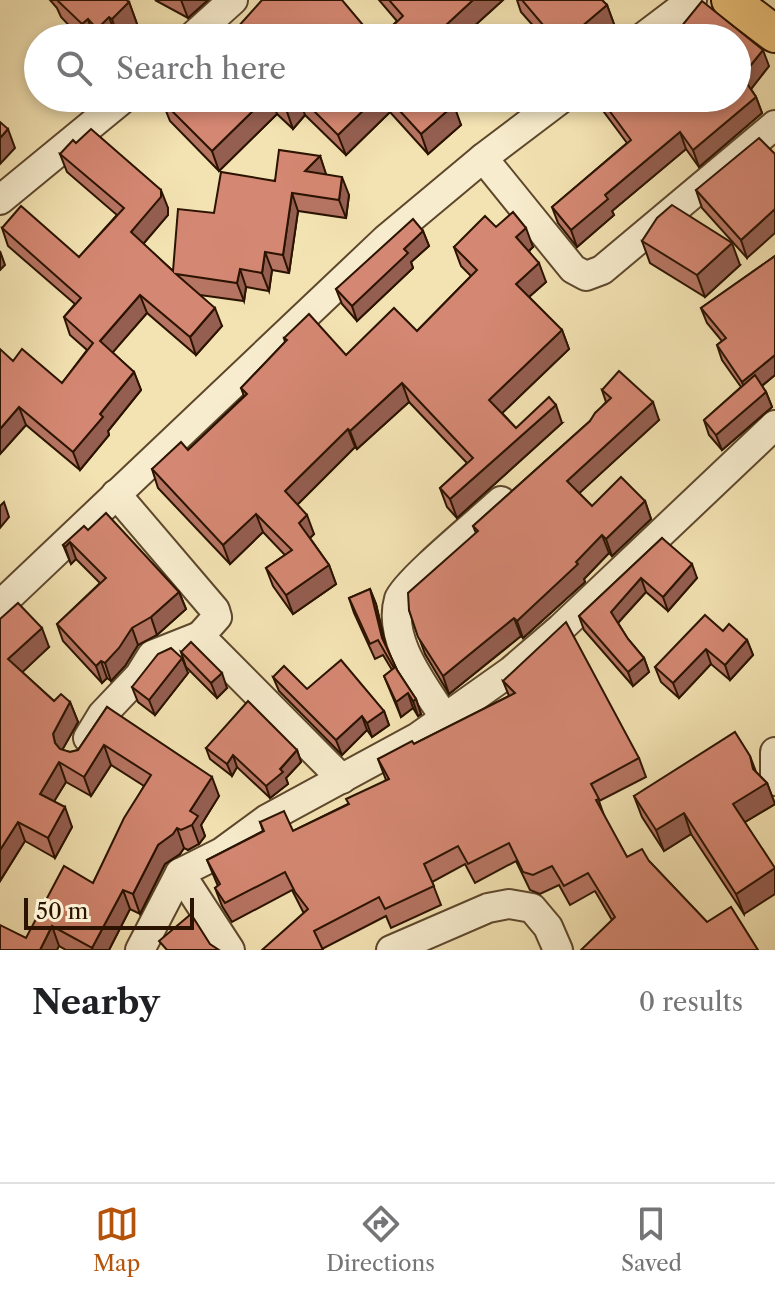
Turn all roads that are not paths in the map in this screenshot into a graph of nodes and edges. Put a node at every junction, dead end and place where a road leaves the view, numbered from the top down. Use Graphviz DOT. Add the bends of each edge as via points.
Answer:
graph roads {
  1 [pos="233,0"];
  2 [pos="692,0"];
  3 [pos="730,0"];
  4 [pos="206,24"];
  5 [pos="660,24"];
  6 [pos="775,34"];
  7 [pos="107,112"];
  8 [pos="544,112"];
  9 [pos="775,125"];
  10 [pos="483,158"];
  11 [pos="0,200"];
  12 [pos="775,425"];
  13 [pos="526,479"];
  14 [pos="116,494"];
  15 [pos="0,605"];
  16 [pos="200,636"];
  17 [pos="444,717"];
  18 [pos="775,752"];
  19 [pos="77,755"];
  20 [pos="342,779"];
  21 [pos="775,781"];
  22 [pos="180,873"];
  23 [pos="140,950"];
  24 [pos="230,950"];
  25 [pos="391,950"];
  26 [pos="558,950"];
  1 -- 4 [label="street"];
  2 -- 5 [label="street"];
  3 -- 6 [label="main road"];
  7 -- 11 [label="street"];
  8 -- 10 [label="street"];
  9 -- 10 [label="street" via="602,270 586,276 573,269"];
  10 -- 14 [label="street" via="386,239"];
  12 -- 17 [label="street" via="561,628"];
  13 -- 17 [label="street" via="400,597 397,622 404,646"];
  14 -- 15 [label="street"];
  14 -- 16 [label="street" via="215,610 217,617"];
  16 -- 19 [label="street" via="152,655"];
  16 -- 20 [label="street"];
  17 -- 20 [label="street"];
  18 -- 21 [label="street"];
  20 -- 22 [label="street"];
  22 -- 23 [label="street"];
  22 -- 24 [label="street"];
  25 -- 26 [label="street" via="509,904 532,908"];
}
